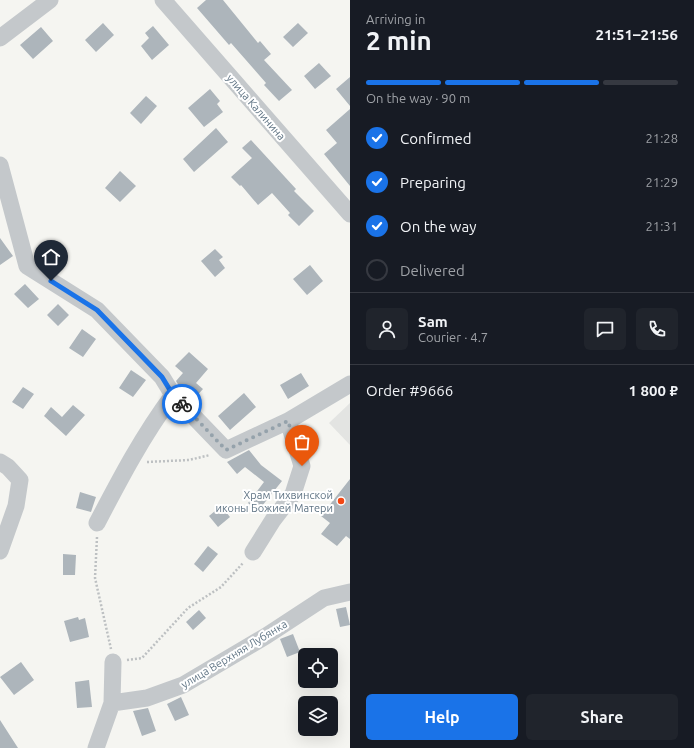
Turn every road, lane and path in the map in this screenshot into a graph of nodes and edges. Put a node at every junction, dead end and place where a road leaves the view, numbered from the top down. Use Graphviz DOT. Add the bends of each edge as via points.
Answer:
graph roads {
  1 [pos="50,0"];
  2 [pos="163,0"];
  3 [pos="0,38"];
  4 [pos="0,165"];
  5 [pos="350,214"];
  6 [pos="350,384"];
  7 [pos="173,395"];
  8 [pos="288,421"];
  9 [pos="226,450"];
  10 [pos="0,462"];
  11 [pos="129,462"];
  12 [pos="97,523"];
  13 [pos="0,551"];
  14 [pos="253,552"];
  15 [pos="350,592"];
  16 [pos="142,658"];
  17 [pos="113,662"];
  18 [pos="112,703"];
  19 [pos="96,748"];
  1 -- 3 [label="street"];
  2 -- 5 [label="street, улица Калинина"];
  4 -- 7 [label="street" via="27,266 97,310 162,377"];
  6 -- 8 [label="street"];
  7 -- 9 [label="street"];
  7 -- 11 [label="street"];
  8 -- 9 [label="street"];
  8 -- 14 [label="street" via="302,466 293,494"];
  9 -- 11 [label="path" via="189,460"];
  10 -- 13 [label="street" via="20,480 16,506"];
  11 -- 12 [label="street"];
  12 -- 17 [label="path" via="95,578"];
  14 -- 16 [label="path" via="221,587 188,608"];
  15 -- 18 [label="street, улица Верхняя Лубянка" via="324,598 183,685 147,698"];
  17 -- 18 [label="street"];
  18 -- 19 [label="street"];
}
